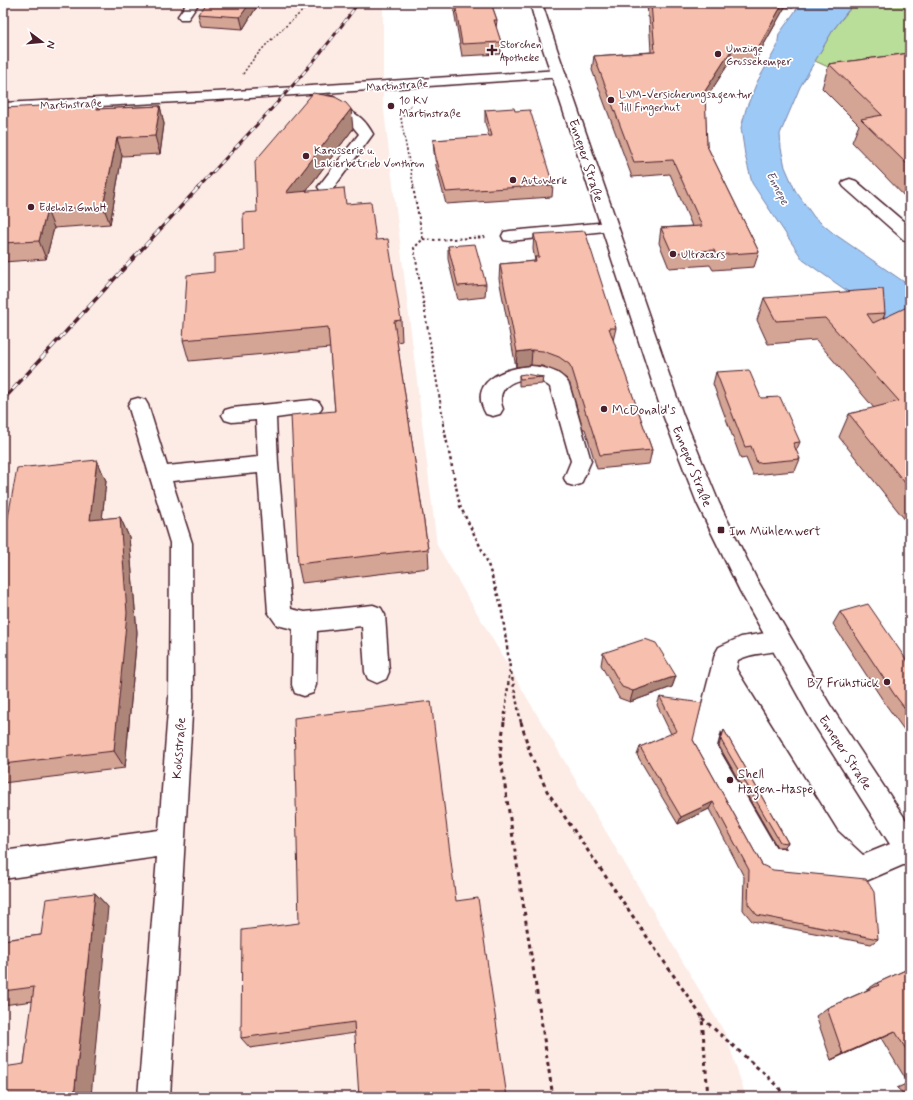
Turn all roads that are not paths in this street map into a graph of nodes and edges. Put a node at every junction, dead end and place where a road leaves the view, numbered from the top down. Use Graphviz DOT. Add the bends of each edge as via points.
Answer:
graph roads {
  1 [pos="193,3"];
  2 [pos="536,3"];
  3 [pos="184,16"];
  4 [pos="559,74"];
  5 [pos="328,89"];
  6 [pos="3,107"];
  7 [pos="850,184"];
  8 [pos="326,187"];
  9 [pos="609,227"];
  10 [pos="510,236"];
  11 [pos="910,236"];
  12 [pos="138,404"];
  13 [pos="312,407"];
  14 [pos="493,409"];
  15 [pos="266,412"];
  16 [pos="232,415"];
  17 [pos="268,464"];
  18 [pos="160,474"];
  19 [pos="574,478"];
  20 [pos="305,622"];
  21 [pos="779,641"];
  22 [pos="724,670"];
  23 [pos="377,672"];
  24 [pos="304,685"];
  25 [pos="716,700"];
  26 [pos="172,841"];
  27 [pos="910,849"];
  28 [pos="811,864"];
  29 [pos="3,865"];
  30 [pos="859,870"];
  31 [pos="154,1097"];
  1 -- 3 [label="street"];
  2 -- 4 [label="street, Enneper Straße"];
  4 -- 5 [label="street, Martinstraße"];
  4 -- 9 [label="street, Enneper Straße"];
  5 -- 6 [label="street, Martinstraße"];
  5 -- 8 [label="street" via="329,105 350,114 362,125 366,134"];
  7 -- 11 [label="street"];
  9 -- 10 [label="street"];
  9 -- 21 [label="street, Enneper Straße" via="672,415 708,503"];
  12 -- 18 [label="street, Koksstraße"];
  13 -- 15 [label="street"];
  14 -- 19 [label="street" via="489,398 501,379 536,373 554,379 559,384 581,461"];
  15 -- 16 [label="street"];
  15 -- 17 [label="street"];
  17 -- 18 [label="street"];
  17 -- 20 [label="street" via="280,612 285,618"];
  18 -- 26 [label="street, Koksstraße" via="181,542 181,697"];
  20 -- 23 [label="street" via="373,615"];
  20 -- 24 [label="street"];
  21 -- 22 [label="street" via="741,647 727,654"];
  21 -- 27 [label="street, Enneper Straße" via="821,713"];
  22 -- 25 [label="street"];
  22 -- 30 [label="street" via="826,840"];
  25 -- 28 [label="street"];
  25 -- 28 [label="street" via="704,747 768,861"];
  26 -- 29 [label="street"];
  26 -- 31 [label="street, Koksstraße"];
  27 -- 30 [label="street"];
  28 -- 30 [label="street"];
}
